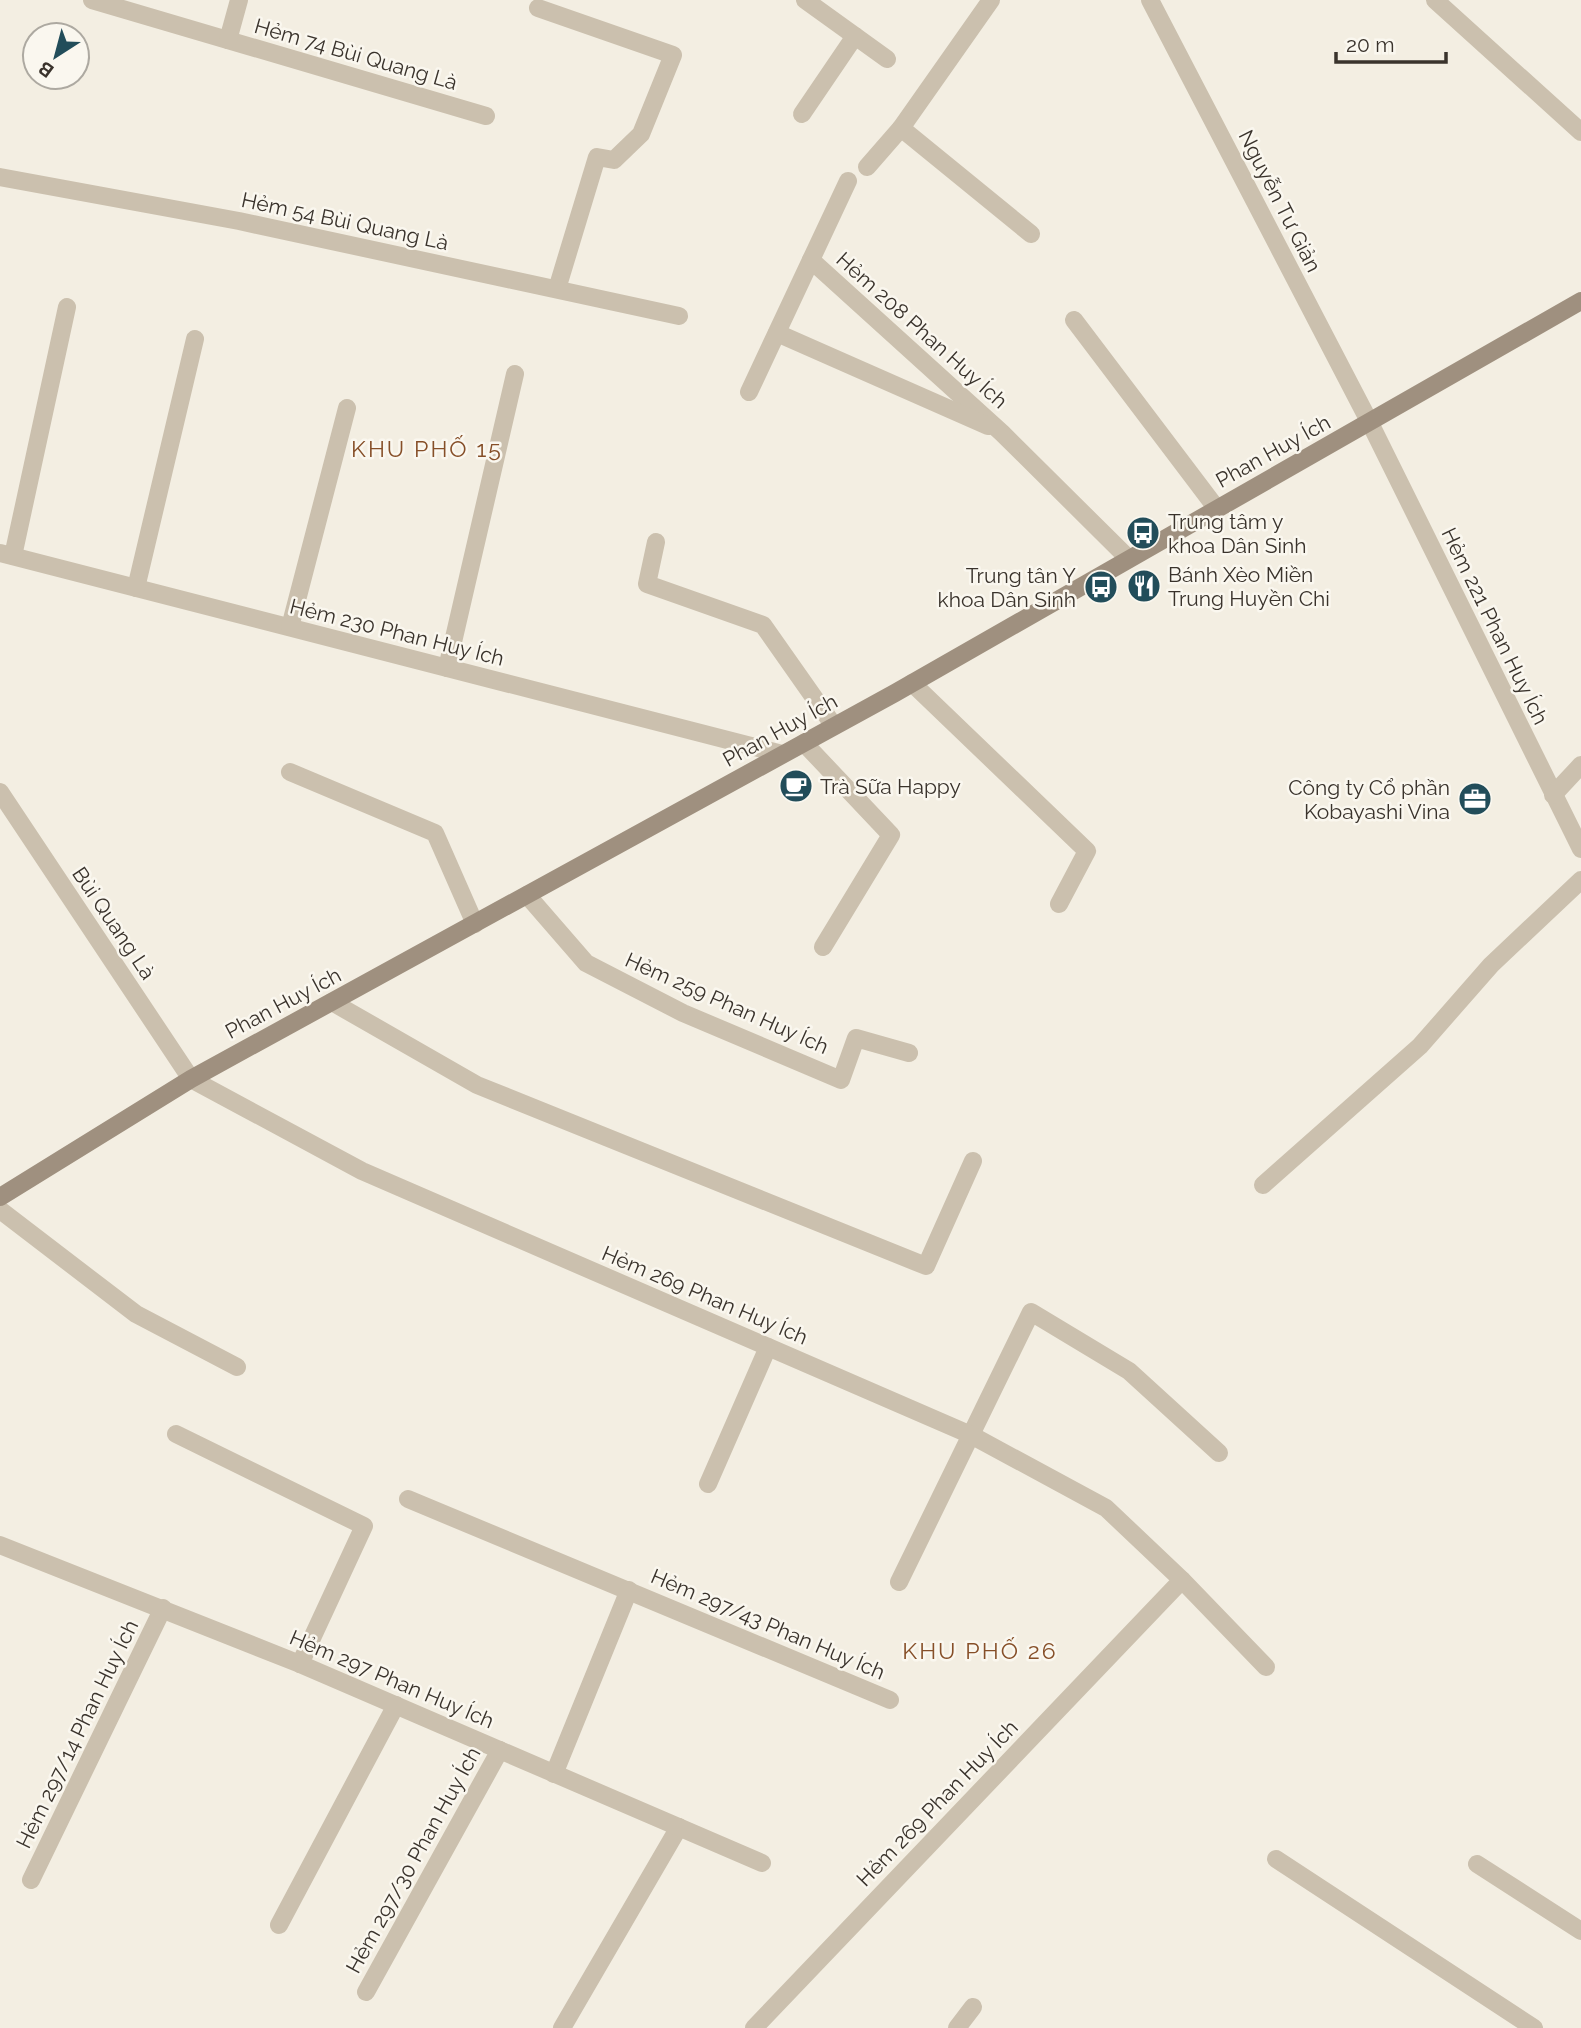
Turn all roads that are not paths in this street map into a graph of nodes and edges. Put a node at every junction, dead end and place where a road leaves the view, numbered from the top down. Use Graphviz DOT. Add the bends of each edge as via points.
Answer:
graph roads {
  1 [pos="92,0"];
  2 [pos="239,0"];
  3 [pos="805,0"];
  4 [pos="991,0"];
  5 [pos="1150,0"];
  6 [pos="1435,0"];
  7 [pos="827,6"];
  8 [pos="538,8"];
  9 [pos="855,36"];
  10 [pos="228,40"];
  11 [pos="887,59"];
  12 [pos="802,114"];
  13 [pos="486,116"];
  14 [pos="901,128"];
  15 [pos="1581,132"];
  16 [pos="867,167"];
  17 [pos="0,177"];
  18 [pos="848,181"];
  19 [pos="1031,234"];
  20 [pos="811,260"];
  21 [pos="557,289"];
  22 [pos="1581,301"];
  23 [pos="68,307"];
  24 [pos="679,316"];
  25 [pos="1074,320"];
  26 [pos="777,333"];
  27 [pos="195,339"];
  28 [pos="515,374"];
  29 [pos="749,392"];
  30 [pos="347,408"];
  31 [pos="1370,423"];
  32 [pos="1002,433"];
  33 [pos="1217,509"];
  34 [pos="656,542"];
  35 [pos="6,554"];
  36 [pos="1129,559"];
  37 [pos="136,588"];
  38 [pos="290,627"];
  39 [pos="447,668"];
  40 [pos="912,683"];
  41 [pos="834,726"];
  42 [pos="804,743"];
  43 [pos="782,754"];
  44 [pos="1581,765"];
  45 [pos="290,772"];
  46 [pos="0,792"];
  47 [pos="1553,795"];
  48 [pos="1581,849"];
  49 [pos="1581,880"];
  50 [pos="527,895"];
  51 [pos="1059,904"];
  52 [pos="475,924"];
  53 [pos="823,947"];
  54 [pos="332,1002"];
  55 [pos="909,1053"];
  56 [pos="191,1079"];
  57 [pos="973,1161"];
  58 [pos="1263,1185"];
  59 [pos="0,1197"];
  60 [pos="0,1210"];
  61 [pos="768,1348"];
  62 [pos="237,1367"];
  63 [pos="176,1434"];
  64 [pos="971,1435"];
  65 [pos="1219,1453"];
  66 [pos="708,1484"];
  67 [pos="408,1499"];
  68 [pos="0,1545"];
  69 [pos="1182,1580"];
  70 [pos="898,1582"];
  71 [pos="629,1590"];
  72 [pos="163,1608"];
  73 [pos="300,1664"];
  74 [pos="1266,1667"];
  75 [pos="890,1700"];
  76 [pos="396,1705"];
  77 [pos="500,1750"];
  78 [pos="554,1774"];
  79 [pos="678,1827"];
  80 [pos="1276,1858"];
  81 [pos="762,1863"];
  82 [pos="1477,1864"];
  83 [pos="31,1880"];
  84 [pos="279,1924"];
  85 [pos="1581,1931"];
  86 [pos="366,1992"];
  87 [pos="973,2007"];
  88 [pos="562,2028"];
  89 [pos="754,2028"];
  90 [pos="957,2028"];
  91 [pos="1534,2028"];
  1 -- 10 [label="street, Hẻm 74 Bùi Quang Là"];
  2 -- 10 [label="street"];
  3 -- 7 [label="street"];
  4 -- 14 [label="street"];
  5 -- 31 [label="street, Nguyễn Tư Giản"];
  6 -- 15 [label="street"];
  7 -- 9 [label="street"];
  8 -- 21 [label="street" via="673,55 641,134 614,160 597,157"];
  9 -- 11 [label="street"];
  9 -- 12 [label="street"];
  10 -- 13 [label="street, Hẻm 74 Bùi Quang Là"];
  14 -- 16 [label="street"];
  14 -- 19 [label="street"];
  17 -- 21 [label="street, Hẻm 54 Bùi Quang Là" via="239,221"];
  18 -- 20 [label="street, Hẻm 208 Phan Huy Ích"];
  20 -- 26 [label="street, Hẻm 208 Phan Huy Ích"];
  20 -- 32 [label="street, Hẻm 208 Phan Huy Ích"];
  21 -- 24 [label="street, Hẻm 54 Bùi Quang Là"];
  22 -- 31 [label="main road, Phan Huy Ích"];
  23 -- 35 [label="street"];
  25 -- 33 [label="street"];
  26 -- 29 [label="street, Hẻm 208 Phan Huy Ích"];
  26 -- 32 [label="street, Hẻm 208 Phan Huy Ích"];
  27 -- 37 [label="street"];
  28 -- 39 [label="street"];
  30 -- 38 [label="street"];
  31 -- 33 [label="main road, Phan Huy Ích"];
  31 -- 47 [label="street, Hẻm 221 Phan Huy Ích"];
  32 -- 36 [label="street, Hẻm 208 Phan Huy Ích"];
  33 -- 36 [label="main road, Phan Huy Ích"];
  34 -- 41 [label="street" via="647,584 763,625"];
  35 -- 37 [label="street, Hẻm 230 Phan Huy Ích"];
  36 -- 40 [label="main road, Phan Huy Ích"];
  37 -- 38 [label="street, Hẻm 230 Phan Huy Ích"];
  38 -- 39 [label="street, Hẻm 230 Phan Huy Ích"];
  39 -- 43 [label="street, Hẻm 230 Phan Huy Ích"];
  40 -- 41 [label="main road, Phan Huy Ích"];
  40 -- 51 [label="street" via="1087,851"];
  41 -- 42 [label="main road, Phan Huy Ích"];
  42 -- 43 [label="main road, Phan Huy Ích"];
  42 -- 53 [label="street" via="891,835"];
  43 -- 50 [label="main road, Phan Huy Ích"];
  44 -- 47 [label="street"];
  45 -- 52 [label="street" via="435,833"];
  46 -- 56 [label="street, Bùi Quang Là"];
  47 -- 48 [label="street, Hẻm 221 Phan Huy Ích"];
  49 -- 58 [label="street" via="1491,965 1420,1046"];
  50 -- 52 [label="main road, Phan Huy Ích"];
  50 -- 55 [label="street, Hẻm 259 Phan Huy Ích" via="586,963 683,1013 841,1080 856,1038"];
  52 -- 54 [label="main road, Phan Huy Ích"];
  54 -- 56 [label="main road, Phan Huy Ích"];
  54 -- 57 [label="street" via="477,1085 926,1266"];
  56 -- 59 [label="main road, Phan Huy Ích"];
  56 -- 61 [label="street, Hẻm 269 Phan Huy Ích" via="362,1171"];
  60 -- 62 [label="street" via="136,1314"];
  61 -- 64 [label="street, Hẻm 269 Phan Huy Ích"];
  61 -- 66 [label="street"];
  63 -- 73 [label="street" via="365,1526"];
  64 -- 65 [label="street" via="1031,1312 1129,1371"];
  64 -- 69 [label="street, Hẻm 269 Phan Huy Ích" via="1106,1508"];
  64 -- 70 [label="street"];
  67 -- 71 [label="street, Hẻm 297/43 Phan Huy Ích"];
  68 -- 72 [label="street, Hẻm 297 Phan Huy Ích"];
  69 -- 74 [label="street, Hẻm 269 Phan Huy Ích"];
  69 -- 89 [label="street, Hẻm 269 Phan Huy Ích"];
  71 -- 75 [label="street, Hẻm 297/43 Phan Huy Ích"];
  71 -- 78 [label="street, Hẻm 297/43 Phan Huy Ích"];
  72 -- 73 [label="street, Hẻm 297 Phan Huy Ích"];
  72 -- 83 [label="street, Hẻm 297/14 Phan Huy Ích"];
  73 -- 76 [label="street, Hẻm 297 Phan Huy Ích"];
  76 -- 77 [label="street, Hẻm 297 Phan Huy Ích"];
  76 -- 84 [label="street"];
  77 -- 78 [label="street, Hẻm 297 Phan Huy Ích"];
  77 -- 86 [label="street, Hẻm 297/30 Phan Huy Ích"];
  78 -- 79 [label="street, Hẻm 297 Phan Huy Ích"];
  79 -- 81 [label="street, Hẻm 297 Phan Huy Ích"];
  79 -- 88 [label="street"];
  80 -- 91 [label="street"];
  82 -- 85 [label="street"];
  87 -- 90 [label="street"];
}
